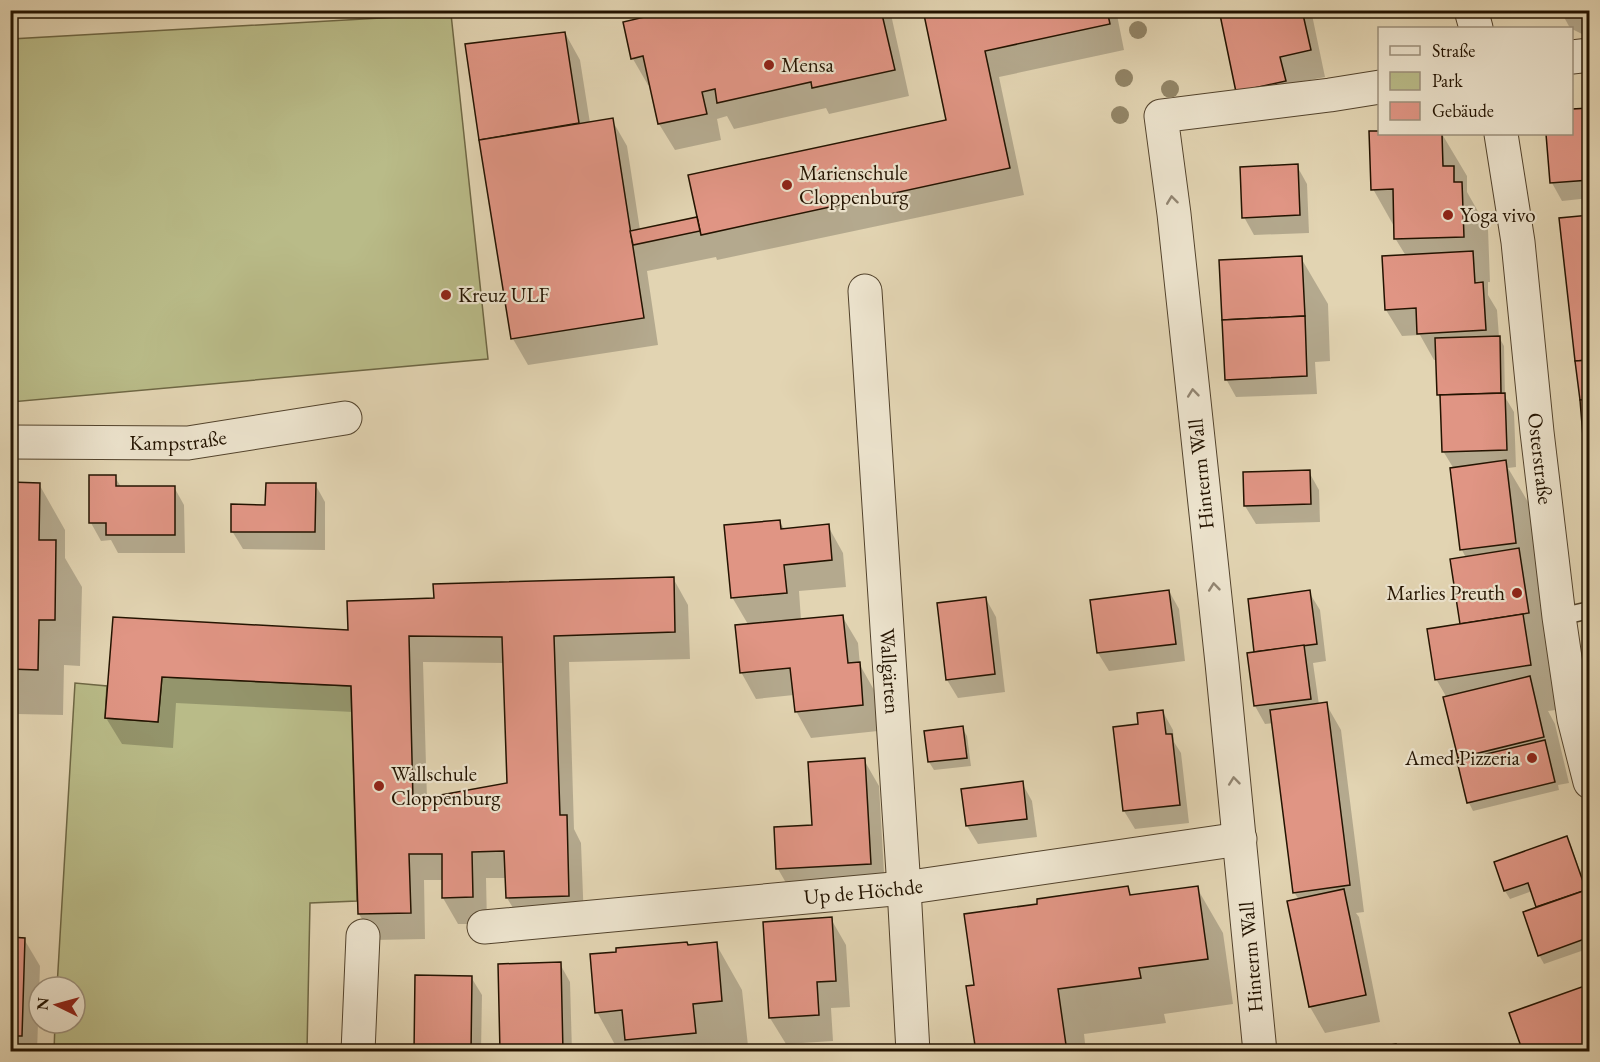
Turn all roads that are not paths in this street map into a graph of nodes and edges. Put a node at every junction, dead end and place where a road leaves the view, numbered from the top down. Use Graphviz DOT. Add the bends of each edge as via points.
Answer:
graph roads {
  1 [pos="1471,10"];
  2 [pos="1476,27"];
  3 [pos="1590,55"];
  4 [pos="1573,57"];
  5 [pos="1378,87"];
  6 [pos="1501,135"];
  7 [pos="865,291"];
  8 [pos="345,418"];
  9 [pos="10,442"];
  10 [pos="1574,613"];
  11 [pos="1590,782"];
  12 [pos="1240,839"];
  13 [pos="904,888"];
  14 [pos="484,927"];
  15 [pos="363,936"];
  16 [pos="358,1052"];
  17 [pos="913,1052"];
  18 [pos="1260,1052"];
  1 -- 2 [label="street"];
  3 -- 4 [label="street"];
  12 -- 5 [label="street, Hinterm Wall, one-way" via="1161,116"];
  6 -- 10 [label="street, Osterstraße" via="1520,250 1537,432"];
  7 -- 13 [label="street, Wallgärten"];
  8 -- 9 [label="street, Kampstraße" via="188,443"];
  10 -- 11 [label="street, Osterstraße" via="1574,718"];
  12 -- 13 [label="street, Up de Höchde"];
  12 -- 18 [label="street, Hinterm Wall"];
  13 -- 14 [label="street, Up de Höchde"];
  13 -- 17 [label="street, Wallgärten"];
  15 -- 16 [label="street"];
}
